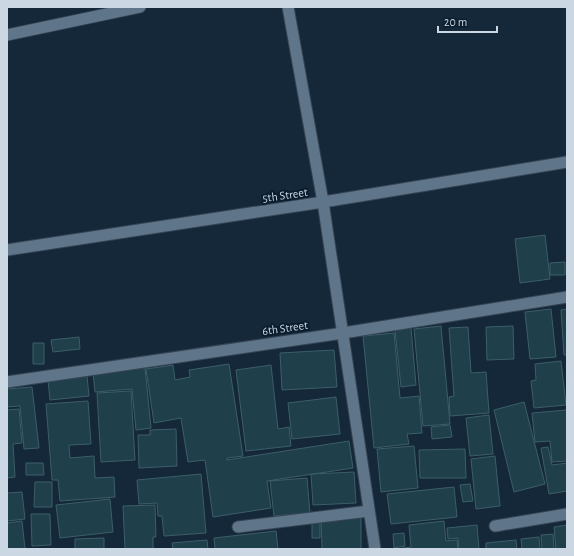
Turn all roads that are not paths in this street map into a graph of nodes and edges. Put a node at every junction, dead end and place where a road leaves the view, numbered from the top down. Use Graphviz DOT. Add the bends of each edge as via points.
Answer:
graph roads {
  1 [pos="140,7"];
  2 [pos="288,7"];
  3 [pos="7,35"];
  4 [pos="567,162"];
  5 [pos="323,202"];
  6 [pos="7,250"];
  7 [pos="567,297"];
  8 [pos="343,333"];
  9 [pos="7,382"];
  10 [pos="369,511"];
  11 [pos="567,514"];
  12 [pos="495,526"];
  13 [pos="238,527"];
  14 [pos="375,549"];
  1 -- 3 [label="street"];
  2 -- 5 [label="street"];
  4 -- 5 [label="street, 5th Street"];
  5 -- 6 [label="street, 5th Street"];
  5 -- 8 [label="street"];
  7 -- 8 [label="street, 6th Street"];
  8 -- 9 [label="street, 6th Street"];
  8 -- 10 [label="street"];
  10 -- 13 [label="street"];
  10 -- 14 [label="street"];
  11 -- 12 [label="street"];
}
